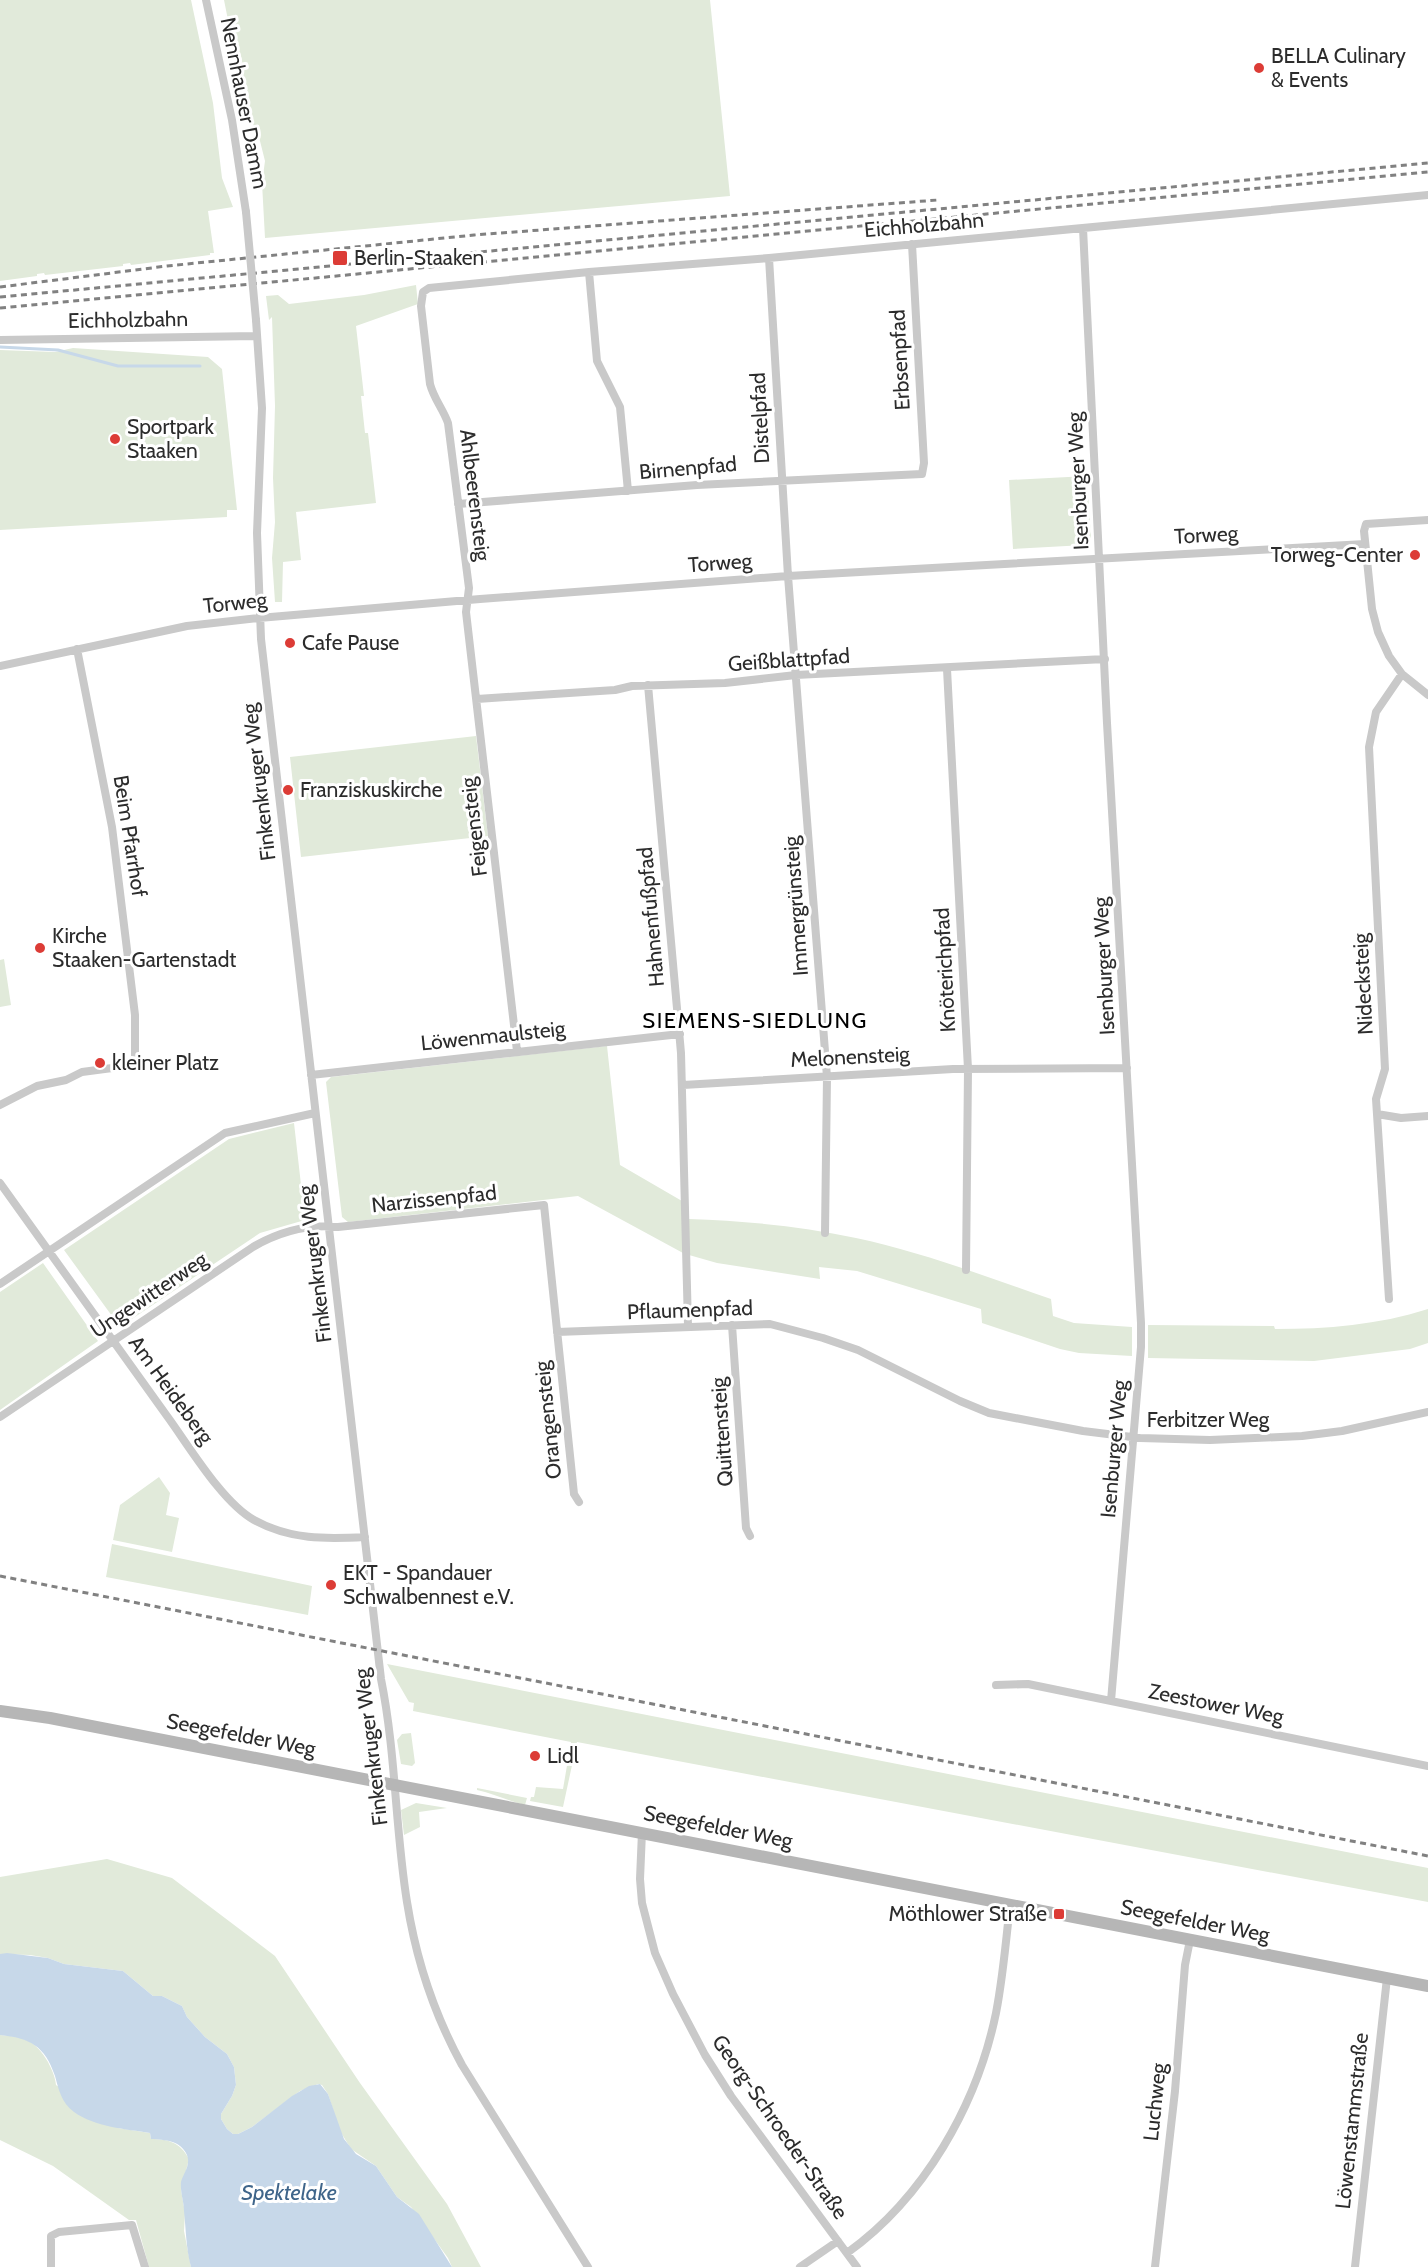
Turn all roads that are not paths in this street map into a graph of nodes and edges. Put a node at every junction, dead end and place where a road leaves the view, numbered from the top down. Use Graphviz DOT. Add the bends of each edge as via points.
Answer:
graph roads {
  1 [pos="206,0"];
  2 [pos="1428,195"];
  3 [pos="246,212"];
  4 [pos="1083,228"];
  5 [pos="912,244"];
  6 [pos="769,258"];
  7 [pos="589,272"];
  8 [pos="423,292"];
  9 [pos="257,336"];
  10 [pos="0,340"];
  11 [pos="922,474"];
  12 [pos="781,480"];
  13 [pos="628,491"];
  14 [pos="458,504"];
  15 [pos="1428,520"];
  16 [pos="1365,544"];
  17 [pos="1100,558"];
  18 [pos="788,576"];
  19 [pos="468,600"];
  20 [pos="259,618"];
  21 [pos="77,649"];
  22 [pos="1105,659"];
  23 [pos="0,666"];
  24 [pos="947,669"];
  25 [pos="1402,674"];
  26 [pos="796,675"];
  27 [pos="648,685"];
  28 [pos="1428,695"];
  29 [pos="477,699"];
  30 [pos="680,1034"];
  31 [pos="517,1051"];
  32 [pos="968,1068"];
  33 [pos="1127,1068"];
  34 [pos="311,1075"];
  35 [pos="827,1077"];
  36 [pos="683,1085"];
  37 [pos="0,1105"];
  38 [pos="315,1113"];
  39 [pos="1377,1114"];
  40 [pos="1428,1116"];
  41 [pos="0,1183"];
  42 [pos="328,1226"];
  43 [pos="825,1233"];
  44 [pos="49,1252"];
  45 [pos="966,1270"];
  46 [pos="0,1284"];
  47 [pos="1389,1299"];
  48 [pos="732,1325"];
  49 [pos="688,1326"];
  50 [pos="557,1332"];
  51 [pos="824,1338"];
  52 [pos="114,1341"];
  53 [pos="1428,1412"];
  54 [pos="0,1417"];
  55 [pos="1133,1437"];
  56 [pos="579,1503"];
  57 [pos="750,1536"];
  58 [pos="365,1537"];
  59 [pos="996,1685"];
  60 [pos="1111,1701"];
  61 [pos="0,1711"];
  62 [pos="1428,1766"];
  63 [pos="395,1784"];
  64 [pos="642,1832"];
  65 [pos="1010,1904"];
  66 [pos="1190,1940"];
  67 [pos="1387,1978"];
  68 [pos="1428,1986"];
  69 [pos="838,2241"];
  70 [pos="847,2253"];
  71 [pos="51,2267"];
  72 [pos="145,2267"];
  73 [pos="588,2267"];
  74 [pos="800,2267"];
  75 [pos="857,2267"];
  76 [pos="1155,2267"];
  77 [pos="1355,2267"];
  1 -- 3 [label="street, Nennhauser Damm" via="232,120"];
  2 -- 4 [label="street, Eichholzbahn"];
  3 -- 9 [label="street, Finkenkruger Weg, bridge"];
  4 -- 5 [label="street, Eichholzbahn"];
  4 -- 17 [label="street, Isenburger Weg"];
  5 -- 6 [label="street, Eichholzbahn"];
  5 -- 11 [label="street, Erbsenpfad"];
  6 -- 7 [label="street, Eichholzbahn"];
  6 -- 12 [label="street, Distelpfad"];
  7 -- 8 [label="street, Eichholzbahn" via="429,288"];
  7 -- 13 [label="street" via="597,361 621,406"];
  8 -- 14 [label="street, Ahlbeerensteig" via="421,306 430,384 448,423"];
  9 -- 10 [label="street, Eichholzbahn"];
  9 -- 20 [label="street, Finkenkruger Weg" via="262,408 257,533"];
  11 -- 12 [label="street, Birnenpfad"];
  12 -- 13 [label="street, Birnenpfad"];
  12 -- 18 [label="street, Distelpfad"];
  13 -- 14 [label="street, Birnenpfad"];
  14 -- 19 [label="street, Ahlbeerensteig"];
  15 -- 16 [label="street" via="1366,524"];
  16 -- 17 [label="street, Torweg"];
  16 -- 25 [label="street" via="1378,632"];
  17 -- 18 [label="street, Torweg"];
  17 -- 22 [label="street, Isenburger Weg"];
  18 -- 19 [label="street, Torweg"];
  18 -- 26 [label="street, Immergrünsteig"];
  19 -- 20 [label="street, Torweg"];
  19 -- 29 [label="street, Feigensteig" via="466,612"];
  20 -- 21 [label="street, Torweg" via="187,626"];
  20 -- 34 [label="street, Finkenkruger Weg"];
  21 -- 23 [label="street, Torweg"];
  21 -- 37 [label="street, Beim Pfarrhof" via="112,827 137,1055 135,1065 82,1072 37,1086"];
  22 -- 24 [label="street, Geißblattpfad"];
  22 -- 33 [label="street, Isenburger Weg"];
  24 -- 26 [label="street, Geißblattpfad"];
  24 -- 32 [label="street, Knöterichpfad"];
  25 -- 28 [label="street"];
  25 -- 39 [label="street, Nidecksteig" via="1376,712 1369,747 1385,1069 1377,1090"];
  26 -- 27 [label="street, Geißblattpfad"];
  26 -- 35 [label="street, Immergrünsteig"];
  27 -- 29 [label="street, Geißblattpfad"];
  27 -- 30 [label="street, Hahnenfußpfad"];
  29 -- 31 [label="street, Feigensteig"];
  30 -- 31 [label="street, Löwenmaulsteig"];
  30 -- 36 [label="street, Hahnenfußpfad"];
  31 -- 34 [label="street, Löwenmaulsteig"];
  32 -- 33 [label="street, Melonensteig"];
  32 -- 35 [label="street, Melonensteig"];
  32 -- 45 [label="street, Knöterichpfad"];
  33 -- 55 [label="street, Isenburger Weg" via="1141,1331"];
  34 -- 38 [label="street, Finkenkruger Weg"];
  35 -- 36 [label="street, Melonensteig"];
  35 -- 43 [label="street, Immergrünsteig"];
  36 -- 49 [label="street, Hahnenfußpfad"];
  38 -- 42 [label="street, Finkenkruger Weg"];
  38 -- 44 [label="street" via="225,1133"];
  39 -- 40 [label="street" via="1401,1118"];
  39 -- 47 [label="street, Nidecksteig"];
  41 -- 44 [label="street, Am Heideberg"];
  42 -- 50 [label="street, Narzissenpfad" via="544,1205"];
  42 -- 52 [label="street, Ungewitterweg" via="286,1232 265,1240"];
  42 -- 58 [label="street, Finkenkruger Weg"];
  44 -- 46 [label="street"];
  44 -- 52 [label="street, Am Heideberg"];
  48 -- 49 [label="street, Pflaumenpfad"];
  48 -- 51 [label="street, Pflaumenpfad" via="770,1324"];
  48 -- 57 [label="street, Quittensteig" via="746,1528"];
  49 -- 50 [label="street, Pflaumenpfad"];
  50 -- 56 [label="street, Orangensteig" via="574,1494"];
  51 -- 55 [label="street, Ferbitzer Weg" via="858,1350 989,1413"];
  52 -- 54 [label="street, Ungewitterweg"];
  52 -- 58 [label="street, Am Heideberg" via="223,1492 253,1520 306,1538"];
  53 -- 55 [label="street, Ferbitzer Weg" via="1302,1436 1210,1440"];
  55 -- 60 [label="street, Isenburger Weg"];
  58 -- 63 [label="street, Finkenkruger Weg"];
  59 -- 60 [label="street, Zeestower Weg" via="1028,1684"];
  60 -- 62 [label="street, Zeestower Weg"];
  61 -- 63 [label="street, Seegefelder Weg"];
  63 -- 64 [label="street, Seegefelder Weg"];
  63 -- 73 [label="street, Finkenkruger Weg" via="407,1901 436,2011 462,2066"];
  64 -- 65 [label="street, Seegefelder Weg"];
  64 -- 69 [label="street, Georg-Schroeder-Straße" via="642,1903 655,1953 669,1986 731,2096"];
  65 -- 66 [label="street, Seegefelder Weg"];
  65 -- 70 [label="street" via="996,2014 983,2062 962,2113 917,2186 885,2222"];
  66 -- 67 [label="street, Seegefelder Weg"];
  66 -- 76 [label="street, Luchweg"];
  67 -- 68 [label="street, Seegefelder Weg"];
  67 -- 77 [label="street, Löwenstammstraße"];
  69 -- 70 [label="street, Georg-Schroeder-Straße"];
  69 -- 74 [label="street"];
  70 -- 75 [label="street, Georg-Schroeder-Straße"];
  71 -- 72 [label="street" via="51,2236 132,2225"];
}
